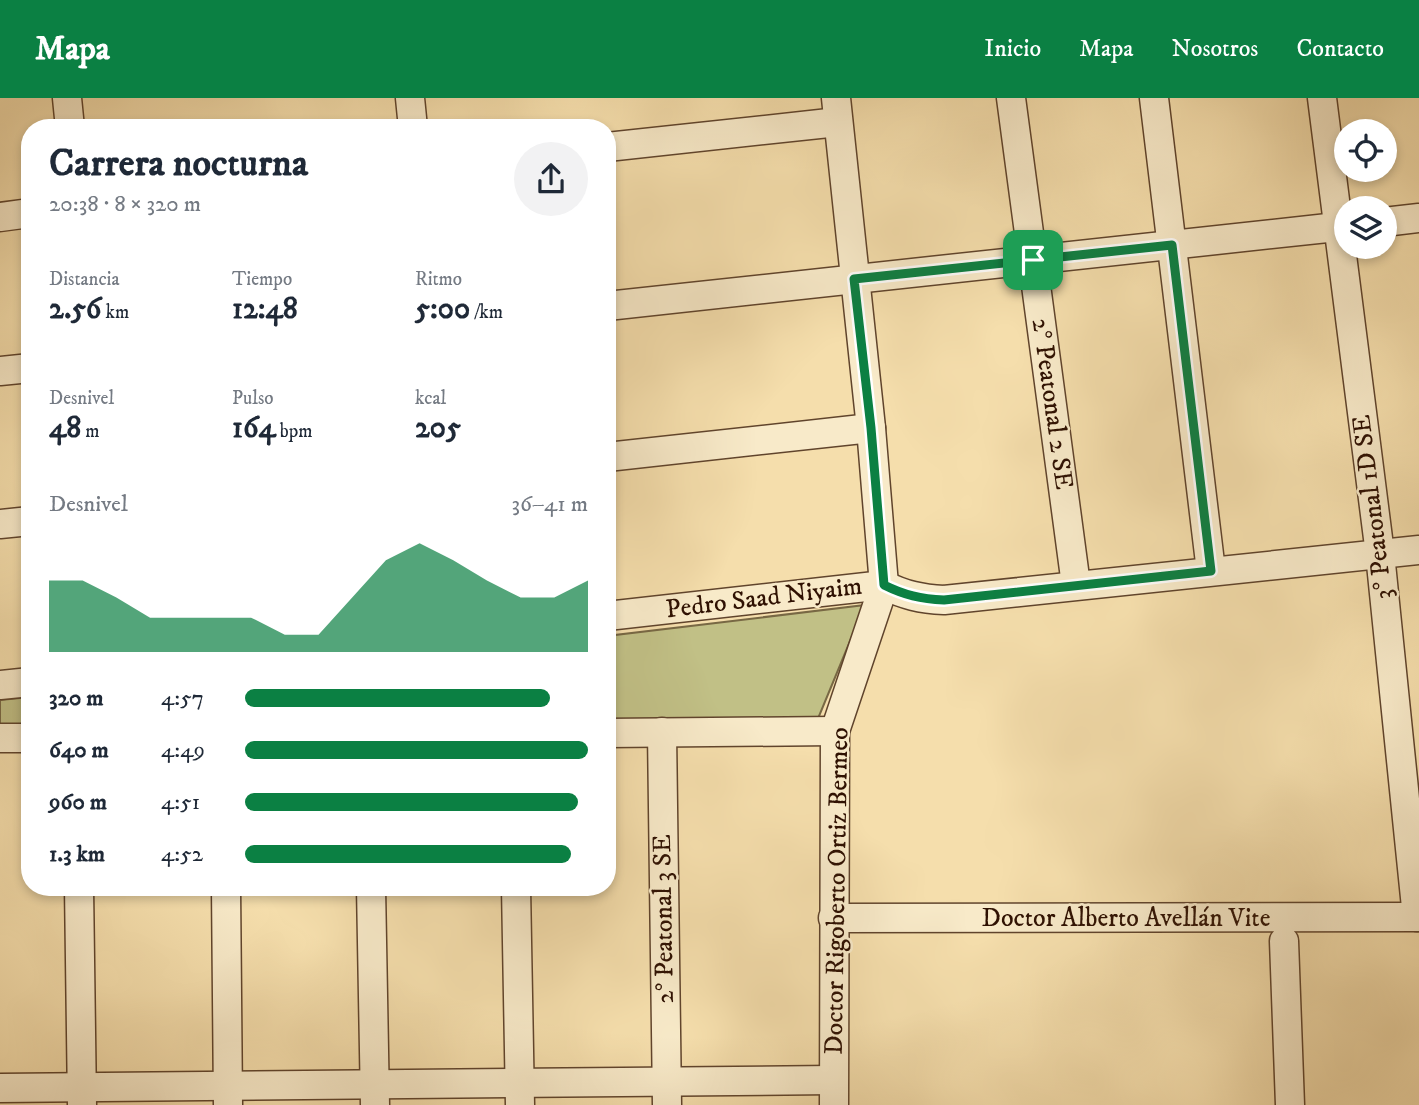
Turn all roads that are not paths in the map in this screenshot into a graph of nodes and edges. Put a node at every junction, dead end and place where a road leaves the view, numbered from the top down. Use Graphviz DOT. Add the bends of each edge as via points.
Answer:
graph roads {
  1 [pos="67,98"];
  2 [pos="410,98"];
  3 [pos="1011,98"];
  4 [pos="1154,98"];
  5 [pos="1322,98"];
  6 [pos="837,110"];
  7 [pos="69,119"];
  8 [pos="411,119"];
  9 [pos="616,146"];
  10 [pos="1337,196"];
  11 [pos="21,214"];
  12 [pos="0,217"];
  13 [pos="1419,218"];
  14 [pos="1397,221"];
  15 [pos="1334,227"];
  16 [pos="1172,245"];
  17 [pos="1346,259"];
  18 [pos="1033,260"];
  19 [pos="854,279"];
  20 [pos="616,305"];
  21 [pos="21,369"];
  22 [pos="0,371"];
  23 [pos="871,428"];
  24 [pos="616,456"];
  25 [pos="21,522"];
  26 [pos="0,524"];
  27 [pos="1419,550"];
  28 [pos="1380,554"];
  29 [pos="1211,571"];
  30 [pos="884,585"];
  31 [pos="1076,585"];
  32 [pos="616,615"];
  33 [pos="21,683"];
  34 [pos="0,685"];
  35 [pos="835,731"];
  36 [pos="662,732"];
  37 [pos="616,733"];
  38 [pos="0,738"];
  39 [pos="21,738"];
  40 [pos="79,896"];
  41 [pos="226,896"];
  42 [pos="371,896"];
  43 [pos="516,896"];
  44 [pos="1418,917"];
  45 [pos="833,918"];
  46 [pos="1284,941"];
  47 [pos="0,1088"];
  48 [pos="833,1092"];
  49 [pos="667,1093"];
  50 [pos="520,1094"];
  51 [pos="228,1095"];
  52 [pos="375,1095"];
  53 [pos="82,1096"];
  54 [pos="1290,1105"];
  1 -- 7 [label="street"];
  2 -- 8 [label="street"];
  3 -- 18 [label="street, 2° Peatonal 2 SE"];
  4 -- 16 [label="street"];
  5 -- 10 [label="street, 3° Peatonal 1D SE"];
  6 -- 9 [label="street"];
  6 -- 19 [label="street, Doctor Rigoberto Ortiz Bermeo"];
  11 -- 12 [label="street"];
  13 -- 14 [label="street"];
  15 -- 16 [label="street"];
  16 -- 18 [label="street"];
  16 -- 29 [label="street"];
  17 -- 28 [label="street, 3° Peatonal 1D SE"];
  18 -- 19 [label="street"];
  18 -- 31 [label="street, 2° Peatonal 2 SE"];
  19 -- 20 [label="street"];
  19 -- 23 [label="street, Doctor Rigoberto Ortiz Bermeo"];
  21 -- 22 [label="street"];
  23 -- 24 [label="street"];
  23 -- 30 [label="street, Doctor Rigoberto Ortiz Bermeo"];
  25 -- 26 [label="street"];
  27 -- 28 [label="street, Pedro Saad Niyaim"];
  28 -- 29 [label="street, Pedro Saad Niyaim"];
  28 -- 44 [label="street, 3° Peatonal 1D SE"];
  29 -- 31 [label="street, Pedro Saad Niyaim"];
  30 -- 31 [label="street, Pedro Saad Niyaim" via="921,599 944,600"];
  30 -- 32 [label="street, Pedro Saad Niyaim"];
  30 -- 35 [label="street, Doctor Rigoberto Ortiz Bermeo"];
  33 -- 34 [label="street"];
  35 -- 36 [label="street"];
  35 -- 45 [label="street, Doctor Rigoberto Ortiz Bermeo"];
  36 -- 37 [label="street"];
  36 -- 49 [label="street, 2° Peatonal 3 SE"];
  38 -- 39 [label="street"];
  40 -- 53 [label="street"];
  41 -- 51 [label="street"];
  42 -- 52 [label="street"];
  43 -- 50 [label="street"];
  44 -- 45 [label="street, Doctor Alberto Avellán Vite"];
  45 -- 48 [label="street, Doctor Rigoberto Ortiz Bermeo"];
  46 -- 54 [label="street"];
  47 -- 53 [label="street"];
  48 -- 49 [label="street"];
  49 -- 50 [label="street"];
  50 -- 52 [label="street"];
  51 -- 52 [label="street"];
  51 -- 53 [label="street"];
}
